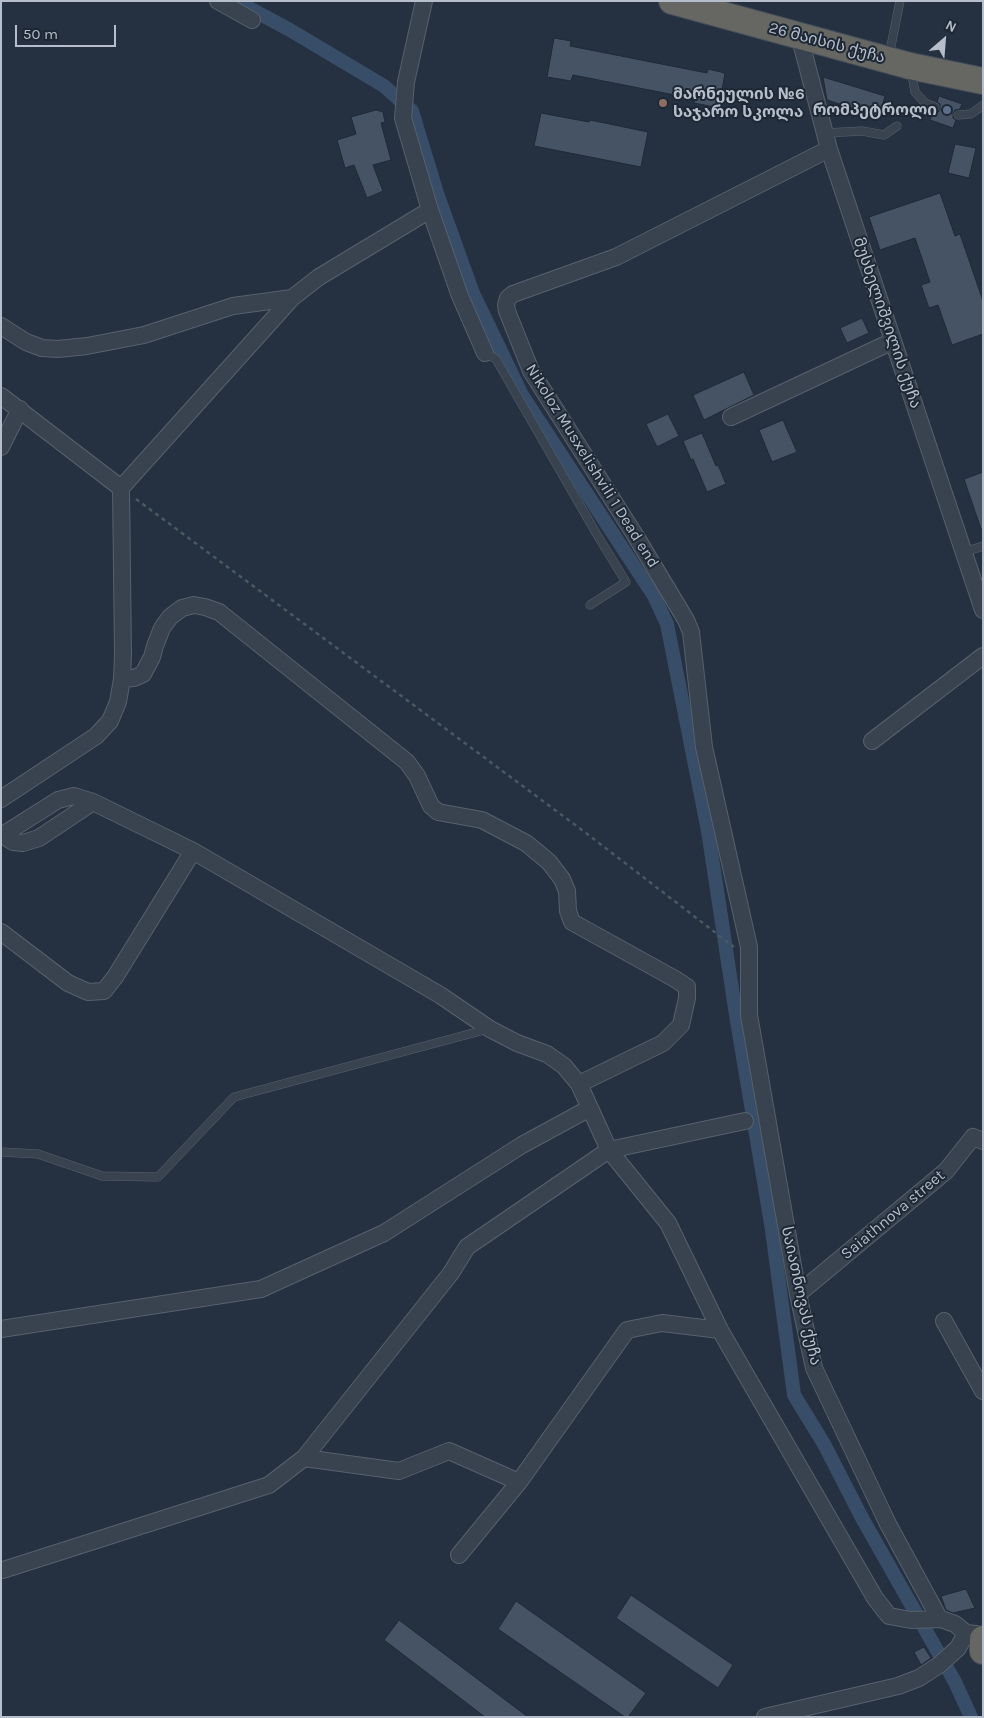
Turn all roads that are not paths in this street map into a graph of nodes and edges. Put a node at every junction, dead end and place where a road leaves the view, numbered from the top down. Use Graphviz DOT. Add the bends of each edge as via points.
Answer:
graph roads {
  1 [pos="218,1"];
  2 [pos="424,1"];
  3 [pos="672,1"];
  4 [pos="900,1"];
  5 [pos="252,20"];
  6 [pos="799,35"];
  7 [pos="899,63"];
  8 [pos="983,81"];
  9 [pos="983,105"];
  10 [pos="935,107"];
  11 [pos="958,115"];
  12 [pos="897,126"];
  13 [pos="827,141"];
  14 [pos="430,210"];
  15 [pos="292,298"];
  16 [pos="1,326"];
  17 [pos="893,341"];
  18 [pos="485,353"];
  19 [pos="1,396"];
  20 [pos="20,409"];
  21 [pos="731,417"];
  22 [pos="1,447"];
  23 [pos="121,488"];
  24 [pos="983,546"];
  25 [pos="964,552"];
  26 [pos="590,605"];
  27 [pos="983,610"];
  28 [pos="983,656"];
  29 [pos="122,679"];
  30 [pos="872,741"];
  31 [pos="1,799"];
  32 [pos="93,802"];
  33 [pos="2,835"];
  34 [pos="193,851"];
  35 [pos="1,932"];
  36 [pos="744,949"];
  37 [pos="490,1029"];
  38 [pos="579,1084"];
  39 [pos="590,1108"];
  40 [pos="744,1121"];
  41 [pos="983,1141"];
  42 [pos="609,1150"];
  43 [pos="1,1152"];
  44 [pos="798,1294"];
  45 [pos="944,1320"];
  46 [pos="1,1329"];
  47 [pos="720,1330"];
  48 [pos="983,1391"];
  49 [pos="304,1458"];
  50 [pos="519,1482"];
  51 [pos="459,1554"];
  52 [pos="3,1570"];
  53 [pos="938,1619"];
  54 [pos="974,1641"];
  55 [pos="765,1717"];
  1 -- 5 [label="street"];
  2 -- 14 [label="street" via="406,82 403,118"];
  3 -- 6 [label="highway, 26 მაისის ქუჩა"];
  4 -- 7 [label="lane"];
  6 -- 7 [label="highway, 26 მაისის ქუჩა"];
  6 -- 13 [label="street, მუსხელიშვილის ქუჩა"];
  7 -- 8 [label="highway, 26 მაისის ქუჩა"];
  7 -- 10 [label="lane" via="915,92 925,103"];
  9 -- 11 [label="lane" via="971,114"];
  12 -- 13 [label="lane" via="884,135 862,131"];
  13 -- 17 [label="street, მუსხელიშვილის ქუჩა"];
  13 -- 36 [label="street, Nikoloz Musxelishvili 1 Dead end" via="616,257 513,294 506,305 531,371 635,535 691,632 704,747"];
  14 -- 15 [label="street" via="319,277"];
  14 -- 18 [label="street" via="460,296"];
  15 -- 16 [label="street" via="232,306 144,335 58,349 26,342"];
  15 -- 23 [label="street"];
  17 -- 21 [label="street"];
  17 -- 25 [label="street, მუსხელიშვილის ქუჩა"];
  18 -- 26 [label="lane" via="496,359 626,582"];
  19 -- 20 [label="street"];
  20 -- 22 [label="street"];
  20 -- 23 [label="street"];
  23 -- 29 [label="street"];
  24 -- 25 [label="lane"];
  25 -- 27 [label="street, მუსხელიშვილის ქუჩა"];
  28 -- 30 [label="street"];
  29 -- 31 [label="street" via="110,721 96,736"];
  29 -- 38 [label="street" via="143,674 162,628 182,608 194,605 219,612 407,762 431,806 438,812 482,820 526,843 549,862 567,891 572,922 687,987 681,1025 663,1043"];
  32 -- 33 [label="street" via="74,796 58,800"];
  32 -- 33 [label="street" via="40,838 23,843 13,842"];
  32 -- 34 [label="street"];
  34 -- 35 [label="street" via="104,991 88,992 68,983"];
  34 -- 37 [label="street" via="440,995"];
  36 -- 44 [label="street, საიათნოვას ქუჩა" via="749,1015"];
  37 -- 38 [label="street" via="547,1054 564,1066"];
  37 -- 43 [label="lane" via="234,1098 158,1177 102,1176 38,1154"];
  38 -- 39 [label="street"];
  39 -- 42 [label="street"];
  39 -- 46 [label="street" via="522,1145 384,1233 261,1289"];
  40 -- 42 [label="street"];
  41 -- 44 [label="street, Saiathnova street" via="973,1136 946,1171"];
  42 -- 47 [label="street" via="668,1223"];
  42 -- 49 [label="street" via="467,1247 451,1273"];
  44 -- 53 [label="street, საიათნოვას ქუჩა" via="814,1368 888,1524"];
  45 -- 48 [label="street"];
  47 -- 50 [label="street" via="662,1323 626,1330"];
  47 -- 53 [label="street" via="875,1598 889,1616 911,1620"];
  49 -- 50 [label="street" via="399,1471 449,1451"];
  49 -- 52 [label="street" via="269,1485"];
  50 -- 51 [label="street"];
  53 -- 54 [label="street" via="955,1624"];
  54 -- 55 [label="street" via="919,1678 898,1686"];
}
